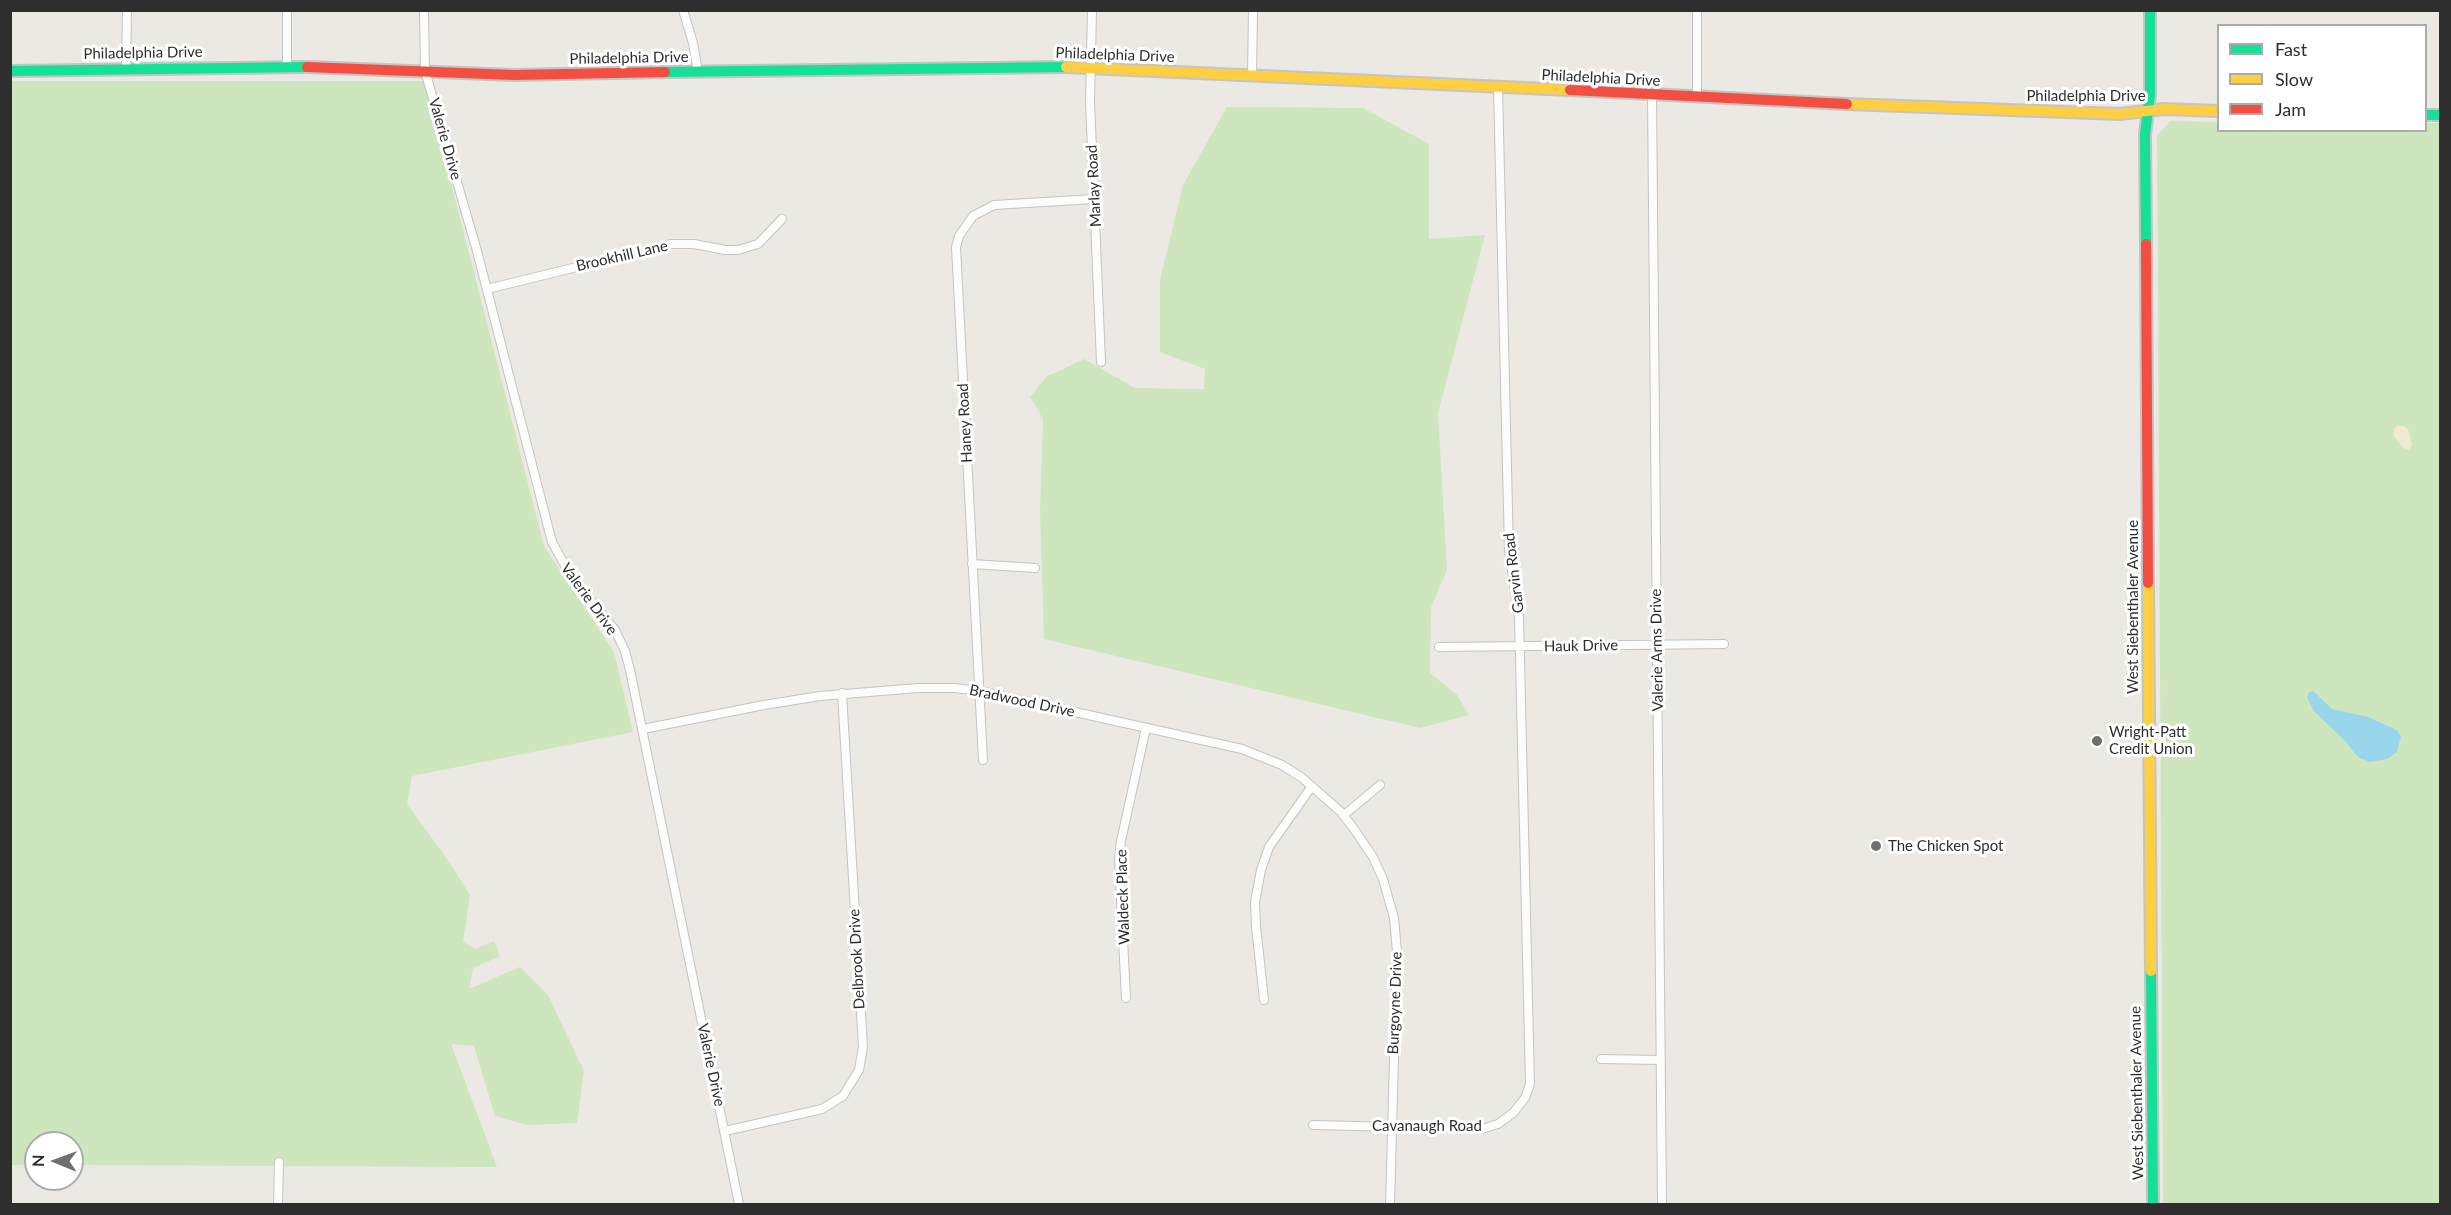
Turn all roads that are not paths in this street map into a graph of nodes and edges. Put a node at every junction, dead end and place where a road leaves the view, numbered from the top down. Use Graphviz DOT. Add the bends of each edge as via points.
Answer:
graph roads {
  1 [pos="127,10"];
  2 [pos="287,10"];
  3 [pos="424,10"];
  4 [pos="683,10"];
  5 [pos="1092,10"];
  6 [pos="1253,10"];
  7 [pos="1697,10"];
  8 [pos="2150,10"];
  9 [pos="287,66"];
  10 [pos="126,68"];
  11 [pos="1092,68"];
  12 [pos="10,71"];
  13 [pos="425,71"];
  14 [pos="698,72"];
  15 [pos="1252,75"];
  16 [pos="1498,88"];
  17 [pos="1652,95"];
  18 [pos="1697,97"];
  19 [pos="2149,111"];
  20 [pos="2217,111"];
  21 [pos="1094,199"];
  22 [pos="782,219"];
  23 [pos="488,289"];
  24 [pos="1101,362"];
  25 [pos="972,564"];
  26 [pos="1035,568"];
  27 [pos="1724,644"];
  28 [pos="1657,645"];
  29 [pos="1520,646"];
  30 [pos="1439,647"];
  31 [pos="980,691"];
  32 [pos="842,693"];
  33 [pos="1146,728"];
  34 [pos="643,729"];
  35 [pos="983,760"];
  36 [pos="1380,785"];
  37 [pos="1312,786"];
  38 [pos="1344,815"];
  39 [pos="1126,998"];
  40 [pos="1264,1000"];
  41 [pos="1530,1059"];
  42 [pos="1601,1059"];
  43 [pos="1661,1060"];
  44 [pos="1313,1125"];
  45 [pos="1391,1127"];
  46 [pos="725,1131"];
  47 [pos="279,1162"];
  48 [pos="278,1204"];
  49 [pos="739,1204"];
  50 [pos="1390,1204"];
  51 [pos="1662,1204"];
  52 [pos="2153,1204"];
  1 -- 10 [label="street"];
  2 -- 9 [label="street"];
  3 -- 13 [label="street, Valerie Drive"];
  4 -- 14 [label="street"];
  5 -- 11 [label="street, Marlay Road"];
  6 -- 15 [label="street"];
  7 -- 18 [label="street"];
  8 -- 19 [label="main road, West Siebenthaler Avenue"];
  9 -- 10 [label="main road, Philadelphia Drive"];
  9 -- 13 [label="main road, Philadelphia Drive"];
  10 -- 12 [label="main road, Philadelphia Drive"];
  11 -- 14 [label="main road, Philadelphia Drive"];
  11 -- 15 [label="main road, Philadelphia Drive"];
  11 -- 21 [label="street, Marlay Road"];
  13 -- 14 [label="main road, Philadelphia Drive" via="514,75"];
  13 -- 23 [label="street, Valerie Drive"];
  15 -- 16 [label="main road, Philadelphia Drive"];
  16 -- 17 [label="main road, Philadelphia Drive"];
  16 -- 29 [label="street, Garvin Road" via="1509,551"];
  17 -- 18 [label="main road, Philadelphia Drive"];
  17 -- 28 [label="street, Valerie Arms Drive"];
  18 -- 19 [label="main road, Philadelphia Drive" via="2120,114"];
  19 -- 20 [label="main road, Philadelphia Drive"];
  19 -- 52 [label="main road, West Siebenthaler Avenue" via="2145,134"];
  21 -- 24 [label="street, Marlay Road"];
  21 -- 25 [label="street, Haney Road" via="993,205 973,216 959,236 956,254"];
  22 -- 23 [label="street, Brookhill Lane" via="766,237 749,247 731,250 671,244"];
  23 -- 34 [label="street, Valerie Drive" via="552,542 572,578 615,630 630,670"];
  25 -- 26 [label="street"];
  25 -- 31 [label="street, Haney Road"];
  27 -- 28 [label="street, Hauk Drive"];
  28 -- 29 [label="street, Hauk Drive"];
  28 -- 43 [label="street, Valerie Arms Drive"];
  29 -- 30 [label="street, Hauk Drive"];
  29 -- 41 [label="street, Garvin Road"];
  31 -- 32 [label="street, Bradwood Drive" via="918,688"];
  31 -- 33 [label="street, Bradwood Drive"];
  31 -- 35 [label="street, Haney Road"];
  32 -- 34 [label="street, Bradwood Drive"];
  32 -- 46 [label="street, Delbrook Drive" via="863,1047 859,1070 843,1096 816,1112"];
  33 -- 37 [label="street, Bradwood Drive" via="1252,753 1282,765"];
  33 -- 39 [label="street, Waldeck Place" via="1119,859"];
  34 -- 46 [label="street, Valerie Drive"];
  36 -- 38 [label="street"];
  37 -- 38 [label="street, Bradwood Drive"];
  37 -- 40 [label="street" via="1269,847 1261,870 1255,902"];
  38 -- 45 [label="street, Burgoyne Drive" via="1373,857 1394,918 1397,952"];
  41 -- 45 [label="street, Cavanaugh Road" via="1530,1084 1525,1098 1498,1124 1482,1129"];
  42 -- 43 [label="street"];
  43 -- 51 [label="street, Valerie Arms Drive"];
  44 -- 45 [label="street, Cavanaugh Road"];
  45 -- 50 [label="street, Burgoyne Drive"];
  46 -- 49 [label="street, Valerie Drive"];
  47 -- 48 [label="street"];
}
